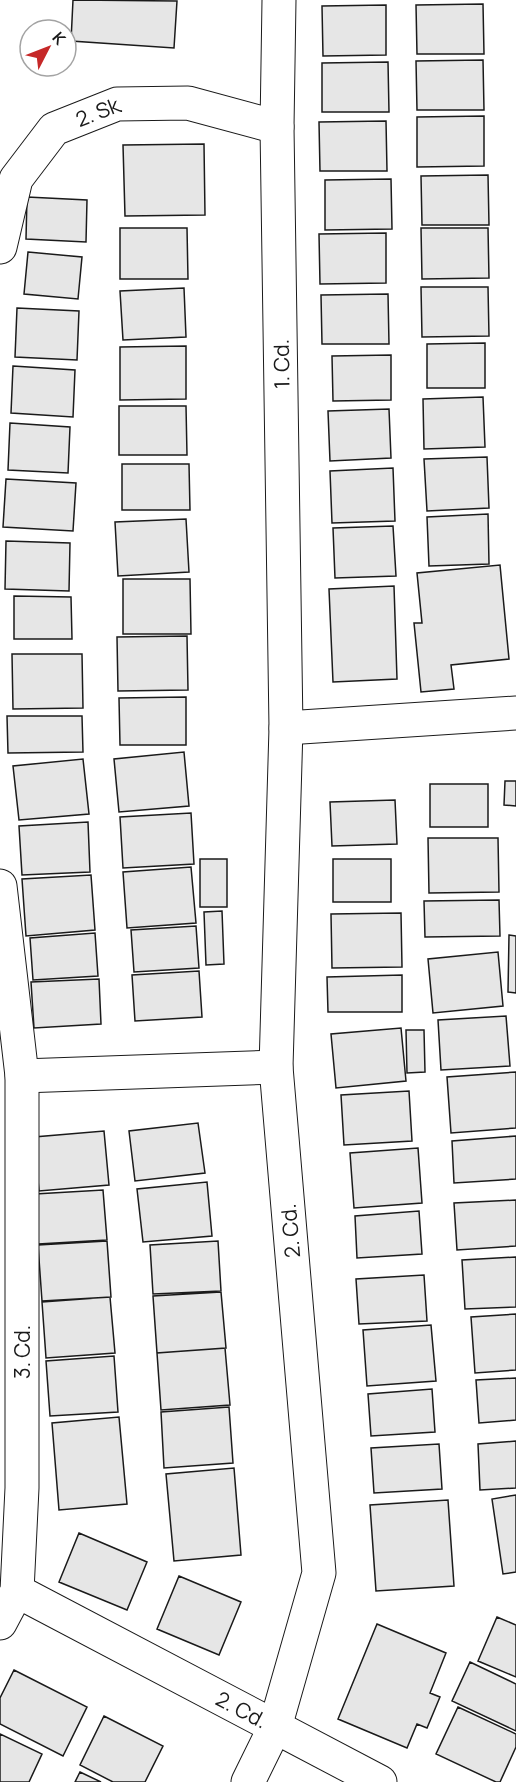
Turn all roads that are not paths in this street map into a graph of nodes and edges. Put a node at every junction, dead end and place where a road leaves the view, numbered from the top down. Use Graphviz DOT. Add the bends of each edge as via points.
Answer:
graph roads {
  1 [pos="279,0"];
  2 [pos="277,127"];
  3 [pos="0,247"];
  4 [pos="516,713"];
  5 [pos="286,728"];
  6 [pos="0,886"];
  7 [pos="276,1067"];
  8 [pos="22,1076"];
  9 [pos="17,1591"];
  10 [pos="0,1623"];
  11 [pos="275,1727"];
  12 [pos="248,1782"];
  13 [pos="380,1782"];
  1 -- 2 [label="street, 1. Cd."];
  2 -- 3 [label="street, 2. Sk." via="188,103 117,104 54,129 16,179"];
  2 -- 5 [label="street, 1. Cd."];
  4 -- 5 [label="street"];
  5 -- 7 [label="street, 2. Cd."];
  6 -- 8 [label="street"];
  7 -- 8 [label="street"];
  7 -- 11 [label="street, 2. Cd." via="319,1573"];
  8 -- 9 [label="street, 3. Cd." via="22,1488"];
  9 -- 10 [label="street, 3. Cd."];
  9 -- 11 [label="street, 2. Cd."];
  11 -- 12 [label="street, 2. Cd."];
  11 -- 13 [label="street, 2. Cd."];
}
